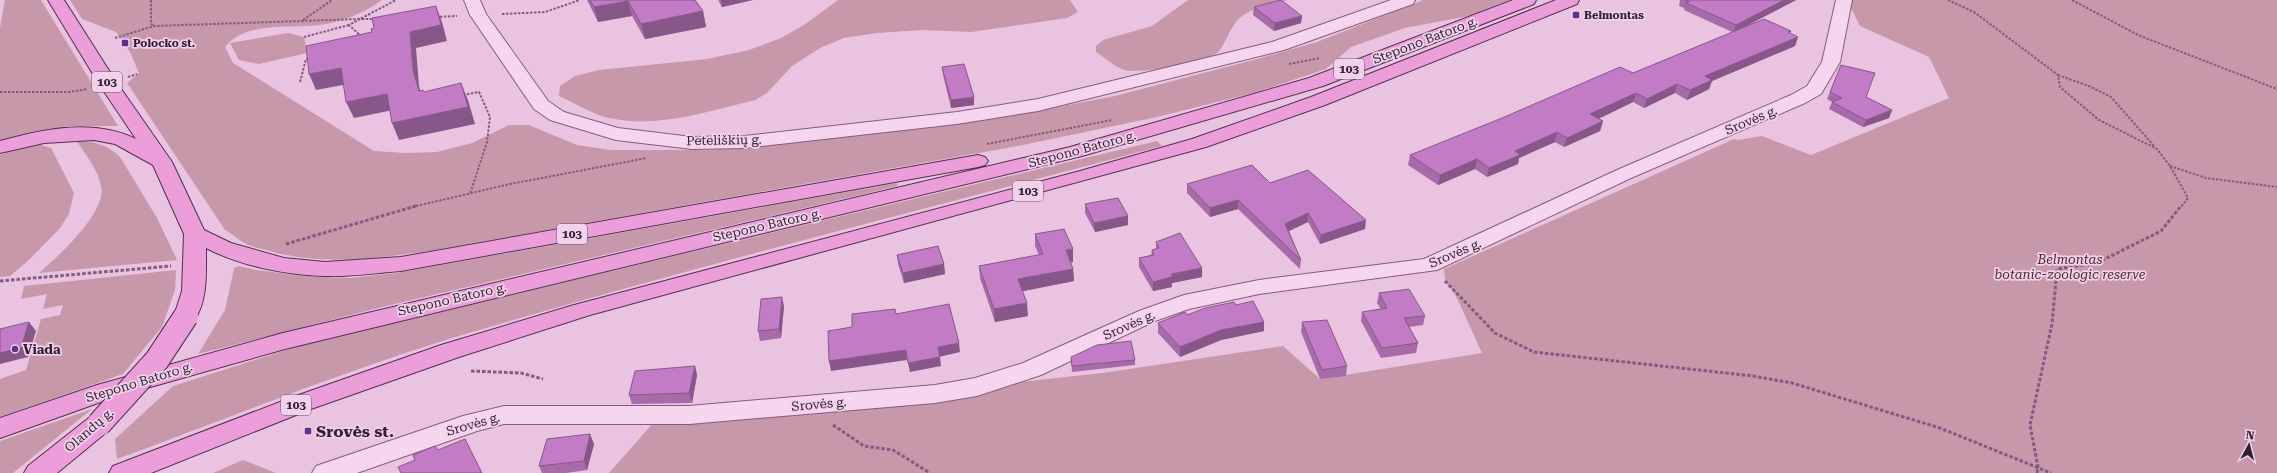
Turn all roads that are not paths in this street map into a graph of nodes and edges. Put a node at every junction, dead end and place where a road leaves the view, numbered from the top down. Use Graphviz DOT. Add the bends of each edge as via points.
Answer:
graph roads {
  1 [pos="56,0"];
  2 [pos="1408,0"];
  3 [pos="1528,0"];
  4 [pos="1571,0"];
  5 [pos="1844,0"];
  6 [pos="475,8"];
  7 [pos="1166,127"];
  8 [pos="0,147"];
  9 [pos="162,162"];
  10 [pos="195,234"];
  11 [pos="0,428"];
  12 [pos="38,473"];
  13 [pos="123,473"];
  14 [pos="326,473"];
  1 -- 9 [label="main road, 103" via="108,84"];
  2 -- 6 [label="street, Peteliškių g." via="1278,46 1038,105 957,118 744,142 692,143 616,134 557,116 541,105"];
  3 -- 7 [label="main road, Stepono Batoro g. / 103" via="1316,82"];
  4 -- 13 [label="main road, Stepono Batoro g. / 103" via="1318,101 1199,143 582,310 457,348 302,403"];
  5 -- 14 [label="street, Srovės g." via="1831,62 1814,90 1792,102 1624,174 1429,266 1259,287 1184,303 1148,316 1032,369 977,387 936,394 689,415 504,415 472,422"];
  7 -- 10 [label="main road, 103" via="401,264 325,269 284,265 223,248"];
  7 -- 11 [label="main road, Stepono Batoro g." via="1067,154 283,341 106,391"];
  8 -- 9 [label="main road" via="52,135 102,135 122,139"];
  9 -- 10 [label="main road, 103"];
  10 -- 12 [label="main road, Olandų g., bridge" via="194,291 186,316 167,349 99,424"];
}
